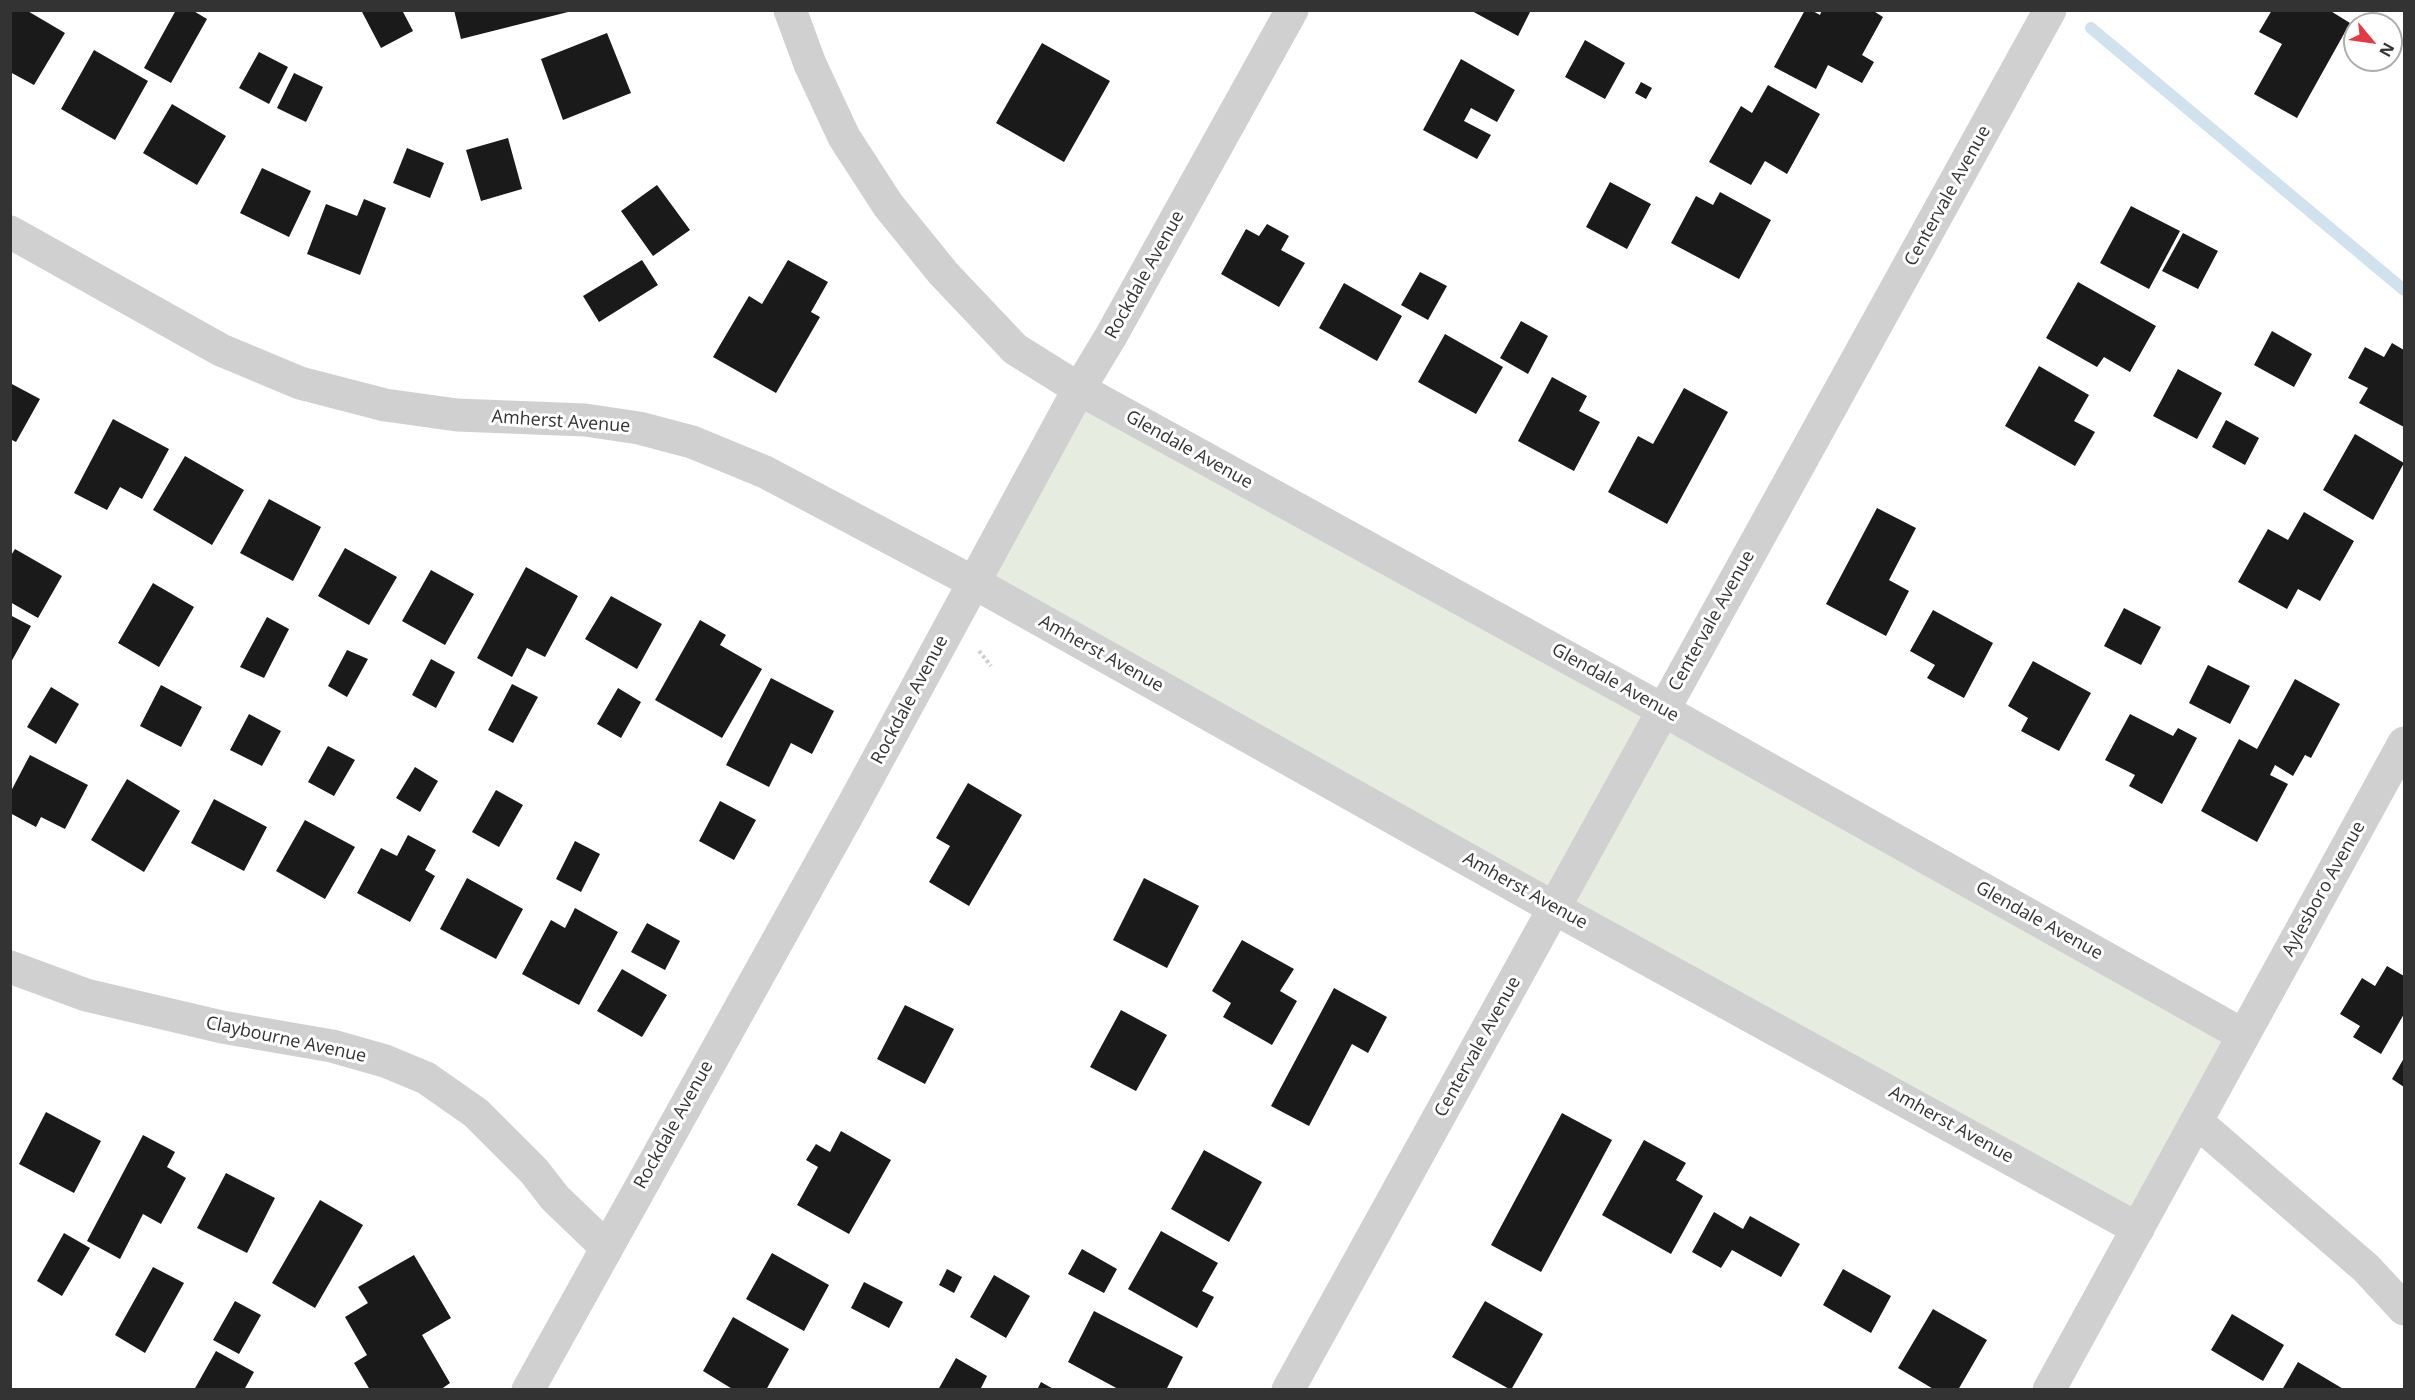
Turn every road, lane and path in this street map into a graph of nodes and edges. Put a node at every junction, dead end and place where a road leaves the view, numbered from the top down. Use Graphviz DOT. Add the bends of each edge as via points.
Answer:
graph roads {
  1 [pos="790,10"];
  2 [pos="1292,10"];
  3 [pos="2050,10"];
  4 [pos="10,232"];
  5 [pos="1079,389"];
  6 [pos="973,582"];
  7 [pos="975,645"];
  8 [pos="990,666"];
  9 [pos="1663,710"];
  10 [pos="2404,743"];
  11 [pos="1554,908"];
  12 [pos="10,967"];
  13 [pos="2243,1035"];
  14 [pos="2197,1122"];
  15 [pos="2138,1229"];
  16 [pos="606,1247"];
  17 [pos="2404,1309"];
  18 [pos="528,1389"];
  19 [pos="1288,1389"];
  20 [pos="2049,1389"];
  1 -- 5 [label="street, Glendale Avenue" via="844,137 888,205 1015,349"];
  2 -- 5 [label="street, Rockdale Avenue"];
  3 -- 9 [label="street, Centervale Avenue"];
  4 -- 6 [label="street, Amherst Avenue" via="221,350 300,383 385,405 457,415 585,420 639,428 692,442 765,472"];
  5 -- 6 [label="street, Rockdale Avenue"];
  5 -- 9 [label="street, Glendale Avenue"];
  6 -- 11 [label="street, Amherst Avenue"];
  6 -- 16 [label="street, Rockdale Avenue"];
  7 -- 8 [label="path"];
  9 -- 11 [label="street, Centervale Avenue"];
  9 -- 13 [label="street, Glendale Avenue"];
  10 -- 13 [label="street, Aylesboro Avenue"];
  11 -- 15 [label="street, Amherst Avenue"];
  11 -- 19 [label="street, Centervale Avenue"];
  12 -- 16 [label="street, Claybourne Avenue" via="86,995 222,1027 332,1046 426,1078 477,1113"];
  13 -- 14 [label="street"];
  14 -- 15 [label="street"];
  14 -- 17 [label="street" via="2366,1268"];
  15 -- 20 [label="street"];
  16 -- 18 [label="street, Rockdale Avenue"];
}
